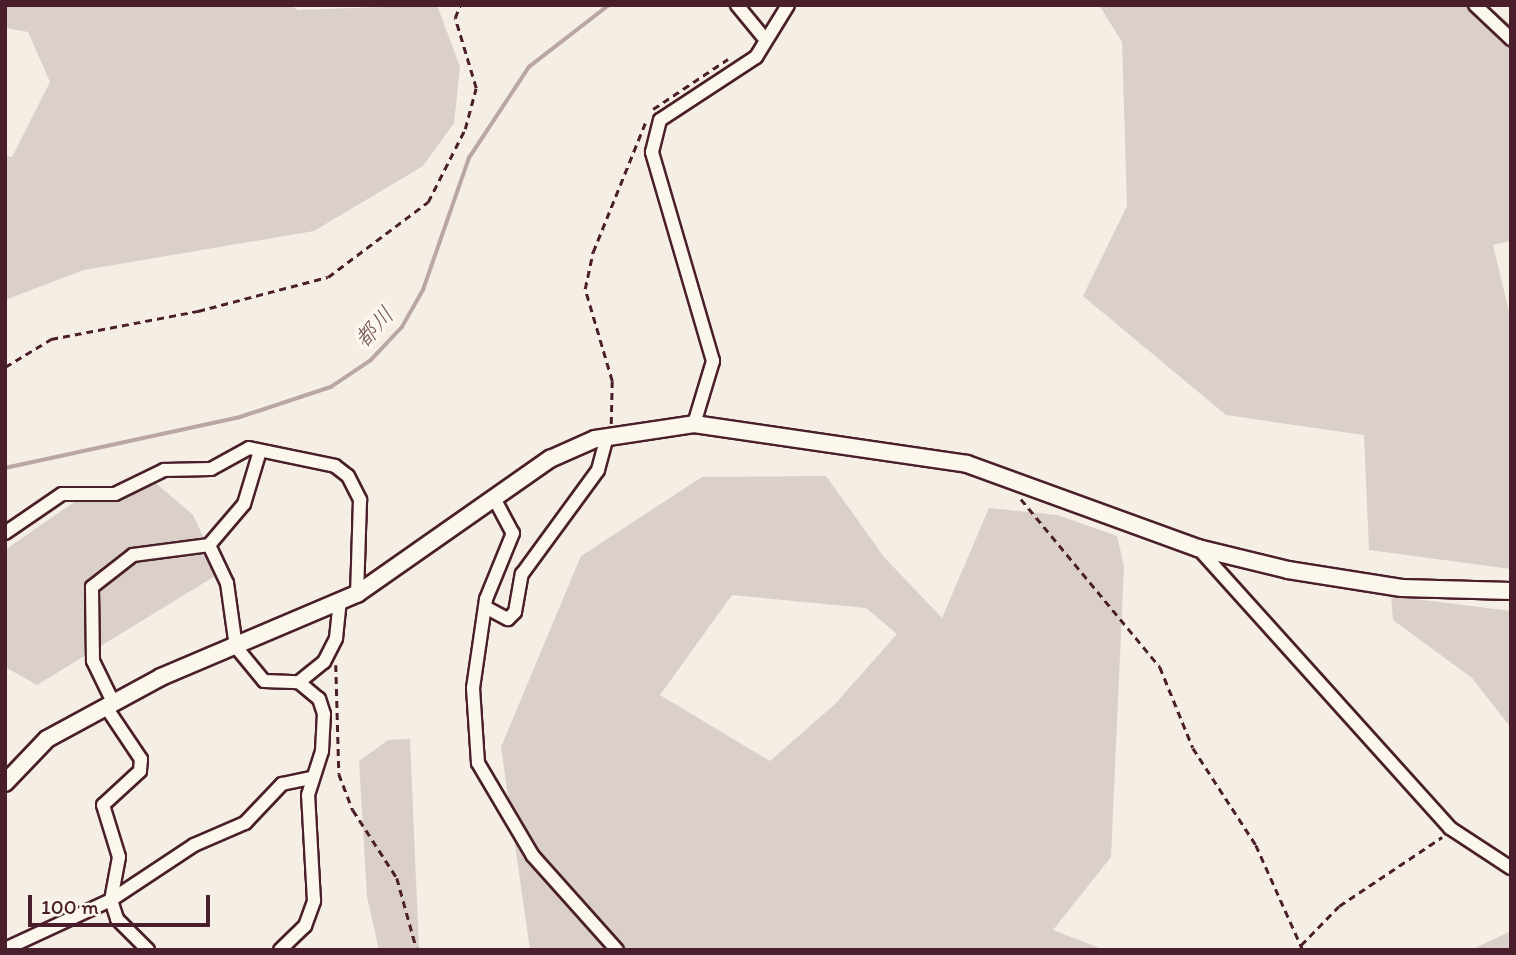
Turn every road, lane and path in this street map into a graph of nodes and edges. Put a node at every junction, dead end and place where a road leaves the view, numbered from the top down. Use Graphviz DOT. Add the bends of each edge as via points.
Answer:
graph roads {
  1 [pos="460,5"];
  2 [pos="737,5"];
  3 [pos="789,5"];
  4 [pos="1475,5"];
  5 [pos="1511,38"];
  6 [pos="765,39"];
  7 [pos="737,55"];
  8 [pos="5,367"];
  9 [pos="694,424"];
  10 [pos="607,437"];
  11 [pos="260,451"];
  12 [pos="1016,494"];
  13 [pos="494,498"];
  14 [pos="5,533"];
  15 [pos="209,545"];
  16 [pos="1198,548"];
  17 [pos="1511,591"];
  18 [pos="357,594"];
  19 [pos="340,601"];
  20 [pos="485,607"];
  21 [pos="236,647"];
  22 [pos="330,654"];
  23 [pos="299,682"];
  24 [pos="110,705"];
  25 [pos="311,778"];
  26 [pos="5,783"];
  27 [pos="1450,828"];
  28 [pos="1511,868"];
  29 [pos="111,900"];
  30 [pos="1301,945"];
  31 [pos="5,949"];
  32 [pos="148,950"];
  33 [pos="280,950"];
  34 [pos="417,950"];
  35 [pos="617,950"];
  36 [pos="1303,950"];
  1 -- 8 [label="path" via="455,18 476,88 451,164 428,202 328,277 198,312 51,340"];
  2 -- 6 [label="street"];
  3 -- 6 [label="street"];
  4 -- 5 [label="street"];
  6 -- 9 [label="street" via="756,57 660,120 652,152 713,361"];
  7 -- 10 [label="path" via="652,109 593,251 585,289 612,382"];
  9 -- 10 [label="street"];
  9 -- 16 [label="street" via="967,464"];
  10 -- 13 [label="street" via="550,459"];
  10 -- 20 [label="street" via="598,470 522,574 515,612 508,619"];
  11 -- 14 [label="street" via="249,448 211,469 164,470 115,494 62,494"];
  11 -- 15 [label="street" via="244,504"];
  11 -- 18 [label="street" via="335,466 348,476 360,500"];
  12 -- 30 [label="path" via="1160,667 1193,748 1256,845"];
  13 -- 18 [label="street"];
  13 -- 20 [label="street" via="513,533"];
  15 -- 21 [label="street" via="226,583"];
  15 -- 24 [label="street" via="133,555 92,587 93,661"];
  16 -- 17 [label="street" via="1344,580"];
  16 -- 27 [label="street"];
  18 -- 19 [label="street"];
  19 -- 21 [label="street"];
  19 -- 22 [label="street"];
  20 -- 35 [label="street" via="472,709 478,763 533,856"];
  21 -- 23 [label="street" via="264,681"];
  21 -- 24 [label="street"];
  22 -- 23 [label="street"];
  22 -- 34 [label="path" via="340,674 339,774 353,810 397,878"];
  23 -- 25 [label="street" via="319,699 324,714 322,751"];
  24 -- 26 [label="street" via="47,740"];
  24 -- 29 [label="street" via="141,759 140,771 103,806 119,857"];
  25 -- 29 [label="street" via="282,784 245,823 194,845"];
  25 -- 33 [label="street" via="312,915"];
  27 -- 28 [label="street"];
  27 -- 30 [label="path" via="1339,906"];
  29 -- 31 [label="street"];
  29 -- 32 [label="street" via="117,919"];
  30 -- 36 [label="path"];
}
